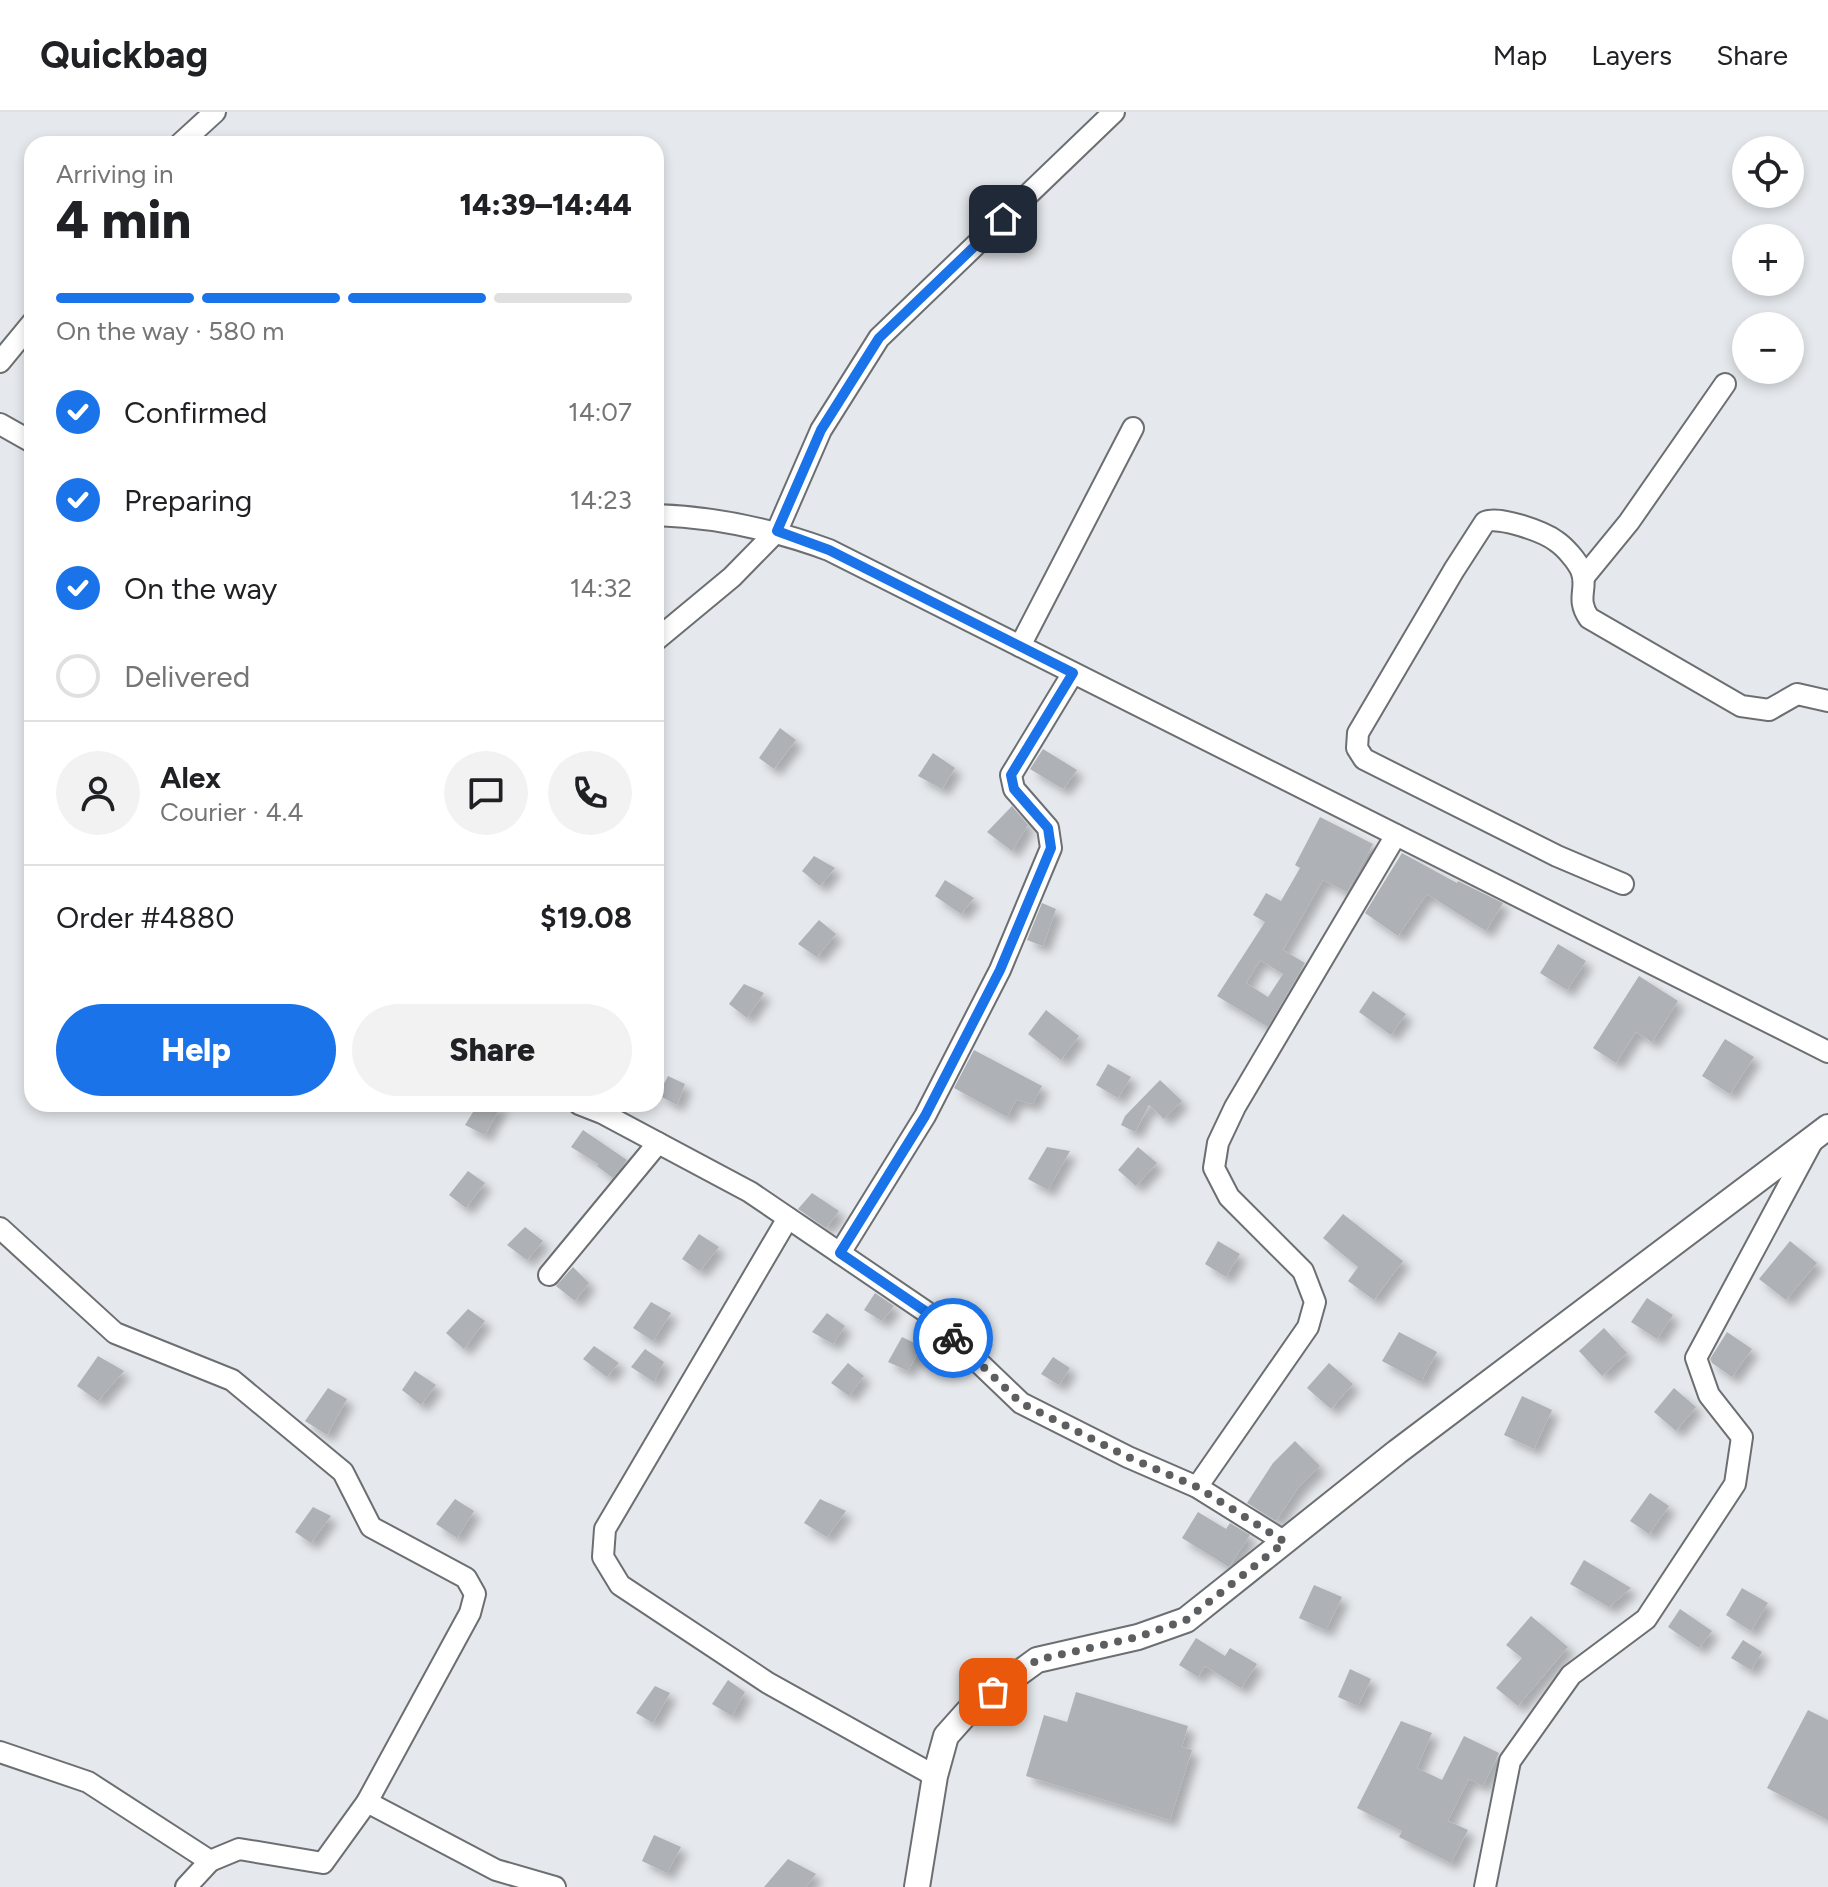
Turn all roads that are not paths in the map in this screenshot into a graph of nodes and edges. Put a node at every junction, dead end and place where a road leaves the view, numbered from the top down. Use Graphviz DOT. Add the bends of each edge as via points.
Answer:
graph roads {
  1 [pos="215,112"];
  2 [pos="1114,112"];
  3 [pos="189,136"];
  4 [pos="24,333"];
  5 [pos="0,362"];
  6 [pos="1725,384"];
  7 [pos="0,424"];
  8 [pos="1133,428"];
  9 [pos="24,438"];
  10 [pos="664,515"];
  11 [pos="777,531"];
  12 [pos="1584,577"];
  13 [pos="664,633"];
  14 [pos="1020,646"];
  15 [pos="1073,673"];
  16 [pos="1828,701"];
  17 [pos="1396,835"];
  18 [pos="1623,884"];
  19 [pos="1828,1052"];
  20 [pos="595,1112"];
  21 [pos="1822,1131"];
  22 [pos="658,1143"];
  23 [pos="788,1218"];
  24 [pos="0,1228"];
  25 [pos="840,1253"];
  26 [pos="549,1275"];
  27 [pos="1197,1487"];
  28 [pos="1285,1542"];
  29 [pos="0,1752"];
  30 [pos="935,1776"];
  31 [pos="367,1802"];
  32 [pos="210,1861"];
  33 [pos="186,1887"];
  34 [pos="555,1887"];
  35 [pos="917,1887"];
  36 [pos="1485,1887"];
  1 -- 3 [label="street"];
  2 -- 11 [label="street" via="879,338 821,430"];
  4 -- 5 [label="street"];
  6 -- 12 [label="street"];
  7 -- 9 [label="street"];
  8 -- 14 [label="street"];
  10 -- 11 [label="street"];
  11 -- 13 [label="street"];
  11 -- 14 [label="street" via="829,550"];
  12 -- 16 [label="street" via="1582,608 1589,618 1741,706 1769,710 1797,694"];
  12 -- 18 [label="street" via="1557,541 1504,520 1485,522 1358,733 1357,748 1364,759 1421,789"];
  14 -- 15 [label="street"];
  15 -- 17 [label="street"];
  15 -- 25 [label="street" via="1011,775 1014,789 1048,828 1051,848 1000,970 932,1103"];
  17 -- 19 [label="street"];
  17 -- 27 [label="street" via="1218,1143 1214,1168 1229,1197 1303,1271 1315,1302 1308,1327"];
  20 -- 22 [label="street"];
  21 -- 28 [label="street"];
  21 -- 36 [label="street" via="1696,1358 1709,1395 1742,1437 1735,1484 1646,1619 1571,1675 1510,1761"];
  22 -- 23 [label="street"];
  22 -- 26 [label="street"];
  23 -- 25 [label="street"];
  23 -- 30 [label="street" via="605,1529 603,1557 620,1585 768,1683"];
  24 -- 31 [label="street" via="115,1333 232,1380 343,1472 371,1527 466,1578 475,1594 470,1613"];
  25 -- 27 [label="street" via="925,1311 1021,1403"];
  27 -- 28 [label="street"];
  28 -- 30 [label="street" via="1186,1620 1037,1660 971,1708 946,1736"];
  29 -- 32 [label="street" via="88,1782"];
  30 -- 35 [label="street"];
  31 -- 32 [label="street" via="323,1863 239,1849"];
  31 -- 34 [label="street" via="496,1870"];
  32 -- 33 [label="street"];
}
